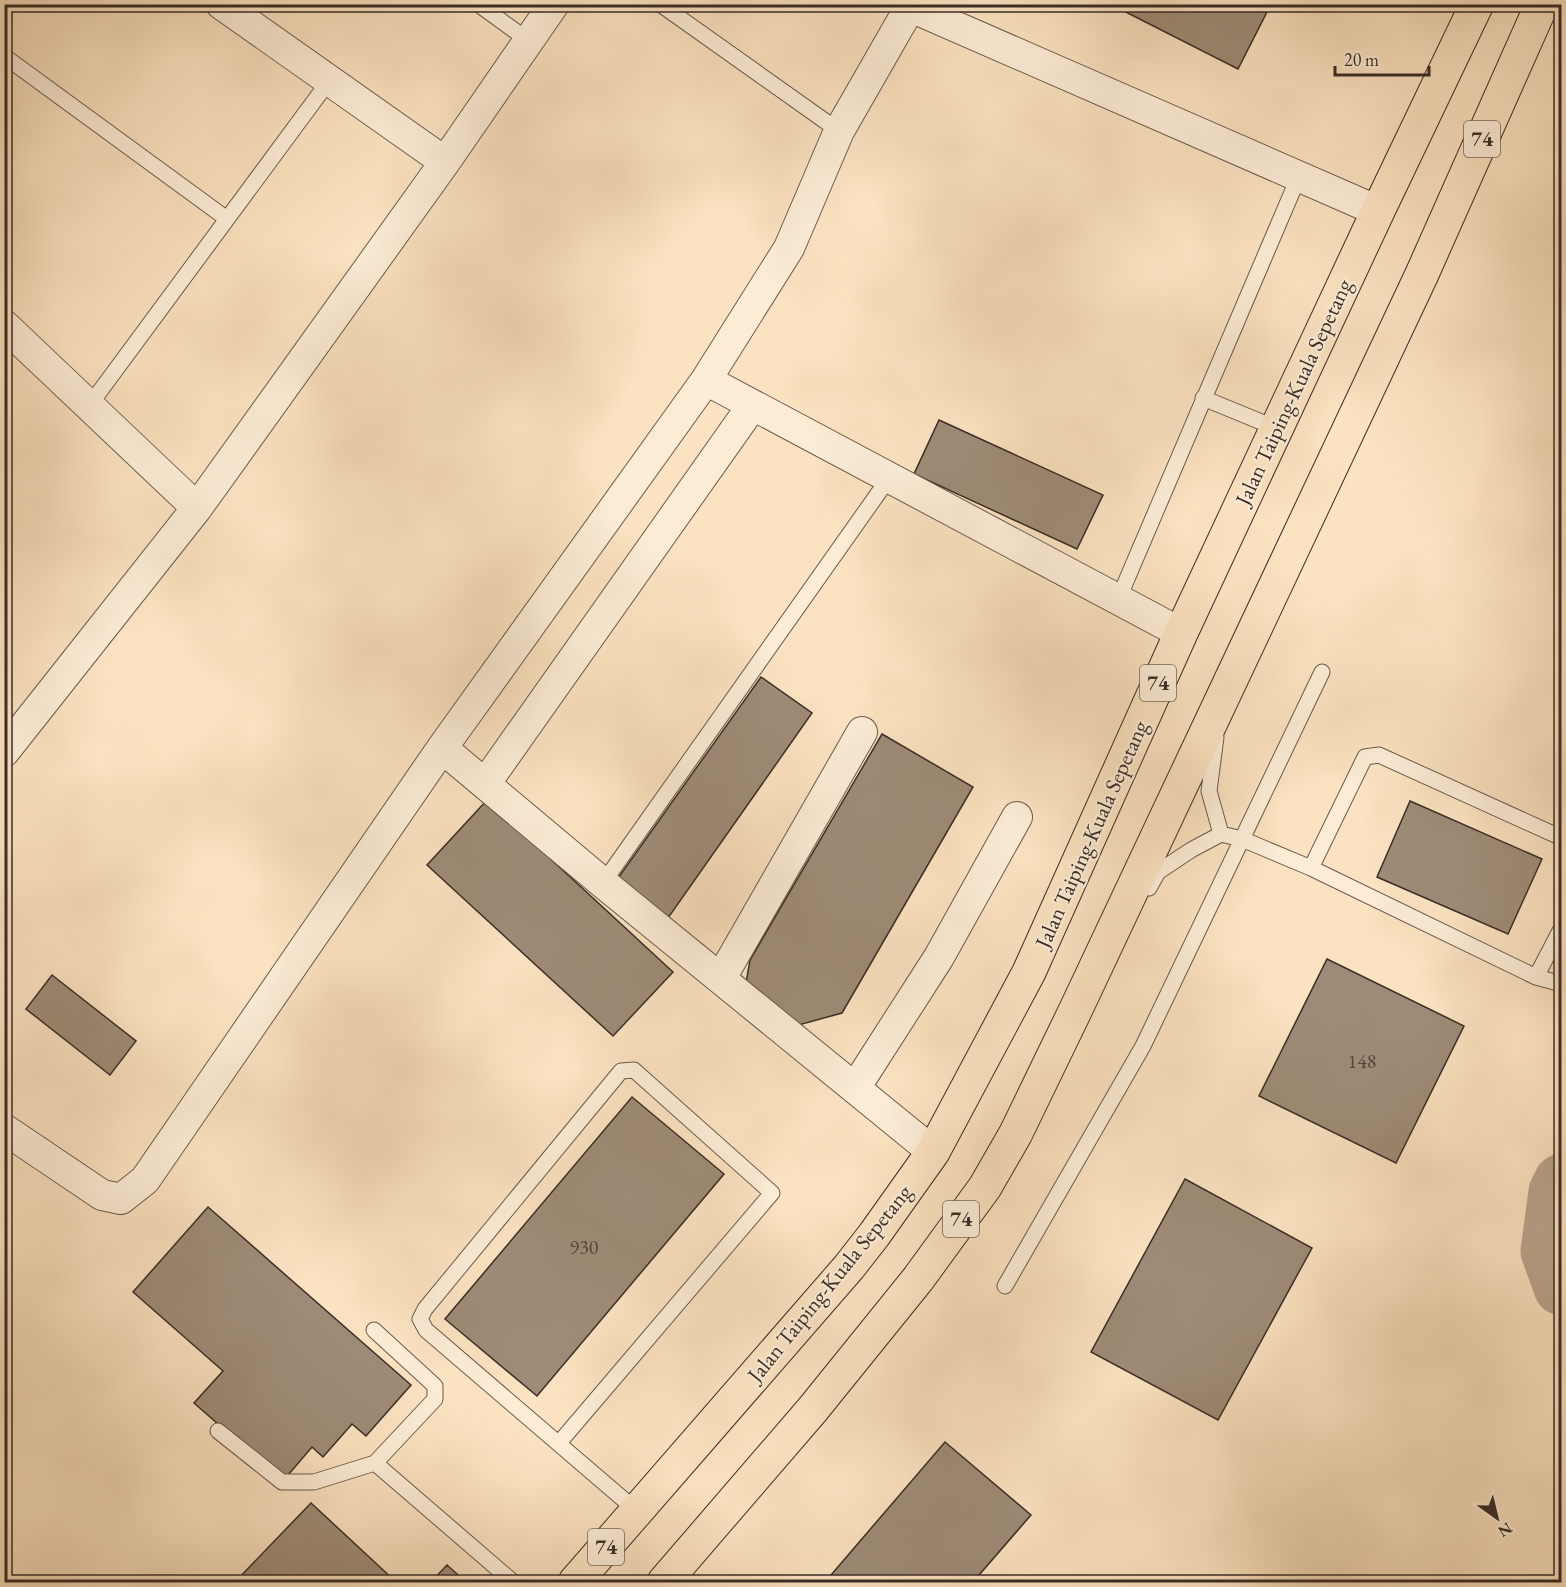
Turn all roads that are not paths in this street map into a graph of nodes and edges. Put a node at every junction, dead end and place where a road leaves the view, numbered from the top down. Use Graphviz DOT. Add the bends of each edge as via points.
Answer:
graph roads {
  1 [pos="221,4"];
  2 [pos="478,4"];
  3 [pos="554,4"];
  4 [pos="660,4"];
  5 [pos="1477,4"];
  6 [pos="1542,4"];
  7 [pos="907,6"];
  8 [pos="529,40"];
  9 [pos="4,56"];
  10 [pos="329,81"];
  11 [pos="838,131"];
  12 [pos="445,162"];
  13 [pos="1299,176"];
  14 [pos="1378,211"];
  15 [pos="227,219"];
  16 [pos="4,326"];
  17 [pos="706,380"];
  18 [pos="1203,398"];
  19 [pos="752,405"];
  20 [pos="89,406"];
  21 [pos="1276,428"];
  22 [pos="889,478"];
  23 [pos="197,508"];
  24 [pos="1118,600"];
  25 [pos="1181,633"];
  26 [pos="1322,672"];
  27 [pos="1221,701"];
  28 [pos="862,732"];
  29 [pos="442,748"];
  30 [pos="4,752"];
  31 [pos="485,784"];
  32 [pos="1017,817"];
  33 [pos="1221,834"];
  34 [pos="1562,838"];
  35 [pos="1242,839"];
  36 [pos="1311,868"];
  37 [pos="603,883"];
  38 [pos="1562,927"];
  39 [pos="1536,977"];
  40 [pos="721,978"];
  41 [pos="1562,984"];
  42 [pos="1076,1009"];
  43 [pos="855,1088"];
  44 [pos="4,1129"];
  45 [pos="933,1152"];
  46 [pos="1005,1286"];
  47 [pos="374,1330"];
  48 [pos="218,1431"];
  49 [pos="559,1443"];
  50 [pos="375,1463"];
  51 [pos="637,1511"];
  52 [pos="513,1582"];
  53 [pos="575,1582"];
  54 [pos="664,1582"];
  1 -- 10 [label="street"];
  2 -- 8 [label="lane"];
  3 -- 8 [label="street"];
  4 -- 11 [label="lane"];
  5 -- 14 [label="main road, Jalan Taiping-Kuala Sepetang / 74"];
  6 -- 27 [label="main road, 74" via="1422,274"];
  7 -- 11 [label="street"];
  7 -- 13 [label="street"];
  8 -- 12 [label="street"];
  9 -- 15 [label="lane"];
  10 -- 12 [label="street"];
  10 -- 15 [label="lane"];
  11 -- 17 [label="street" via="789,248"];
  12 -- 23 [label="street"];
  13 -- 14 [label="street"];
  13 -- 18 [label="lane"];
  14 -- 21 [label="main road, Jalan Taiping-Kuala Sepetang / 74"];
  15 -- 20 [label="lane"];
  16 -- 20 [label="street"];
  17 -- 19 [label="street"];
  17 -- 29 [label="street"];
  18 -- 21 [label="lane"];
  18 -- 24 [label="lane"];
  19 -- 22 [label="street"];
  19 -- 31 [label="street"];
  20 -- 23 [label="street"];
  21 -- 25 [label="main road, Jalan Taiping-Kuala Sepetang / 74"];
  22 -- 24 [label="street"];
  22 -- 37 [label="lane"];
  23 -- 30 [label="street"];
  24 -- 25 [label="street"];
  25 -- 45 [label="main road, Jalan Taiping-Kuala Sepetang / 74" via="1029,972"];
  26 -- 35 [label="lane"];
  27 -- 33 [label="lane" via="1209,791"];
  27 -- 42 [label="main road, 74"];
  28 -- 40 [label="street"];
  29 -- 31 [label="street"];
  29 -- 44 [label="street" via="145,1180 122,1199 102,1196"];
  31 -- 37 [label="street"];
  32 -- 43 [label="street" via="939,957"];
  33 -- 35 [label="lane"];
  33 -- 42 [label="lane" via="1158,872"];
  34 -- 36 [label="lane" via="1379,754 1365,757"];
  35 -- 36 [label="lane"];
  35 -- 46 [label="lane" via="1143,1046"];
  36 -- 39 [label="lane"];
  37 -- 40 [label="street"];
  38 -- 39 [label="lane"];
  39 -- 41 [label="lane"];
  40 -- 43 [label="street"];
  42 -- 54 [label="main road, 74" via="1016,1133 978,1196 886,1320"];
  43 -- 45 [label="street"];
  45 -- 51 [label="main road, Jalan Taiping-Kuala Sepetang / 74" via="849,1267"];
  47 -- 50 [label="lane" via="435,1386 435,1399"];
  48 -- 50 [label="lane" via="282,1482 314,1482"];
  49 -- 49 [label="lane" via="426,1329 420,1319 621,1071 634,1070 772,1193"];
  49 -- 51 [label="lane"];
  50 -- 52 [label="lane"];
  51 -- 53 [label="main road, Jalan Taiping-Kuala Sepetang / 74"];
}
